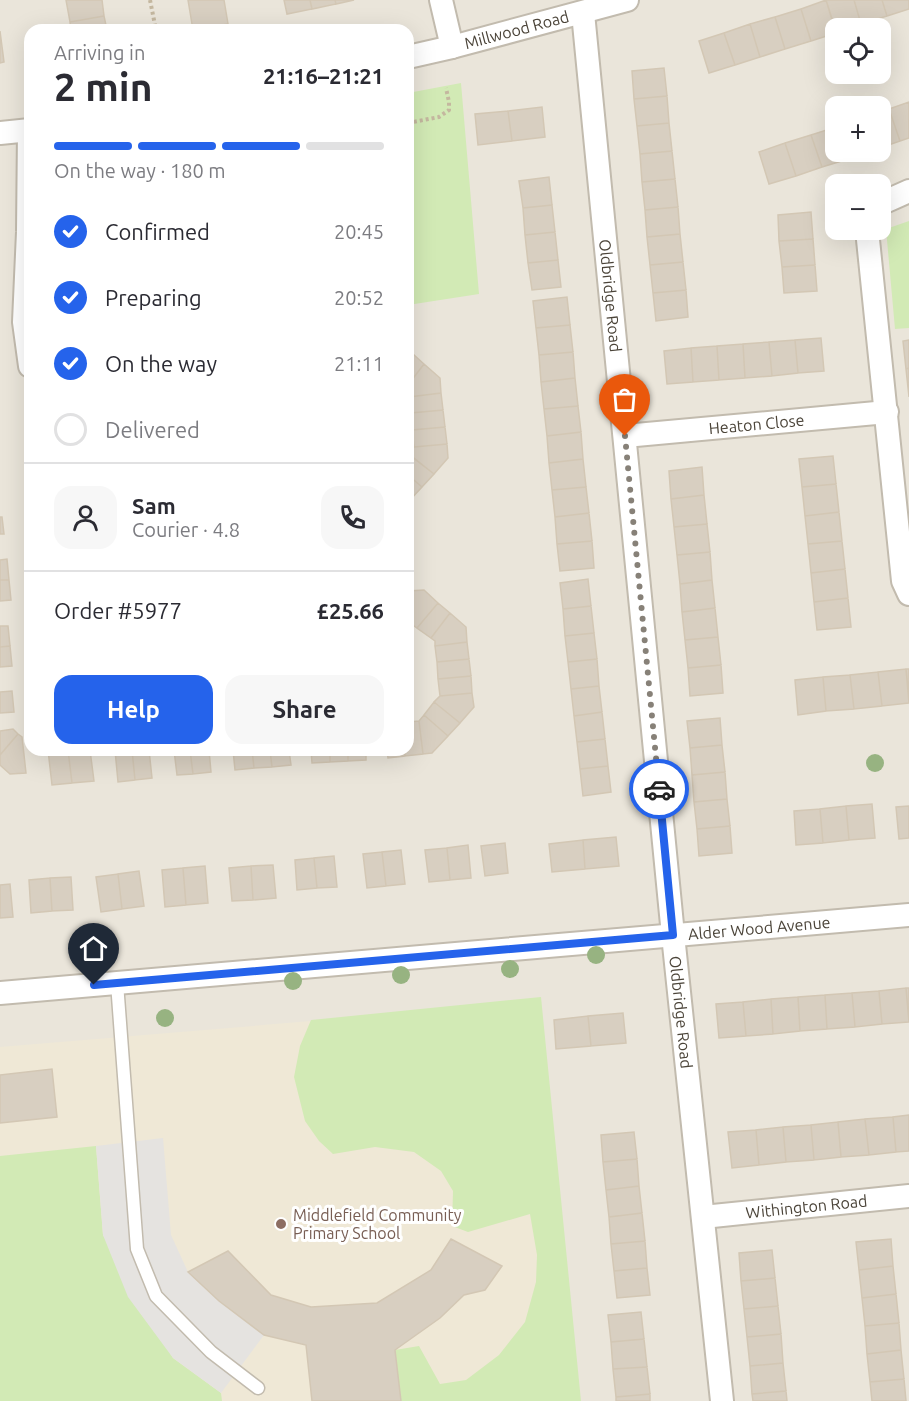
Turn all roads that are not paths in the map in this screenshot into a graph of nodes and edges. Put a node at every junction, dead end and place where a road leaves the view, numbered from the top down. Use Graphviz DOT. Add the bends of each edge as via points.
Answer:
graph roads {
  1 [pos="441,0"];
  2 [pos="627,0"];
  3 [pos="583,13"];
  4 [pos="452,47"];
  5 [pos="414,56"];
  6 [pos="24,131"];
  7 [pos="0,133"];
  8 [pos="909,192"];
  9 [pos="891,199"];
  10 [pos="868,240"];
  11 [pos="887,412"];
  12 [pos="625,436"];
  13 [pos="909,594"];
  14 [pos="909,915"];
  15 [pos="673,935"];
  16 [pos="117,983"];
  17 [pos="0,993"];
  18 [pos="909,1196"];
  19 [pos="703,1217"];
  20 [pos="258,1388"];
  21 [pos="722,1401"];
  1 -- 4 [label="street"];
  2 -- 3 [label="street, Millwood Road"];
  3 -- 4 [label="street, Millwood Road"];
  3 -- 12 [label="street, Oldbridge Road"];
  4 -- 5 [label="street, Millwood Road"];
  6 -- 7 [label="street"];
  8 -- 9 [label="street"];
  10 -- 11 [label="street"];
  11 -- 12 [label="street, Heaton Close"];
  11 -- 13 [label="street" via="903,581"];
  12 -- 15 [label="street, Oldbridge Road"];
  14 -- 15 [label="street, Alder Wood Avenue"];
  15 -- 16 [label="street, Alder Wood Avenue"];
  15 -- 19 [label="street, Oldbridge Road"];
  16 -- 17 [label="street, Alder Wood Avenue"];
  16 -- 20 [label="lane" via="137,1249 156,1296 211,1352"];
  18 -- 19 [label="street, Withington Road"];
  19 -- 21 [label="street, Oldbridge Road"];
}
